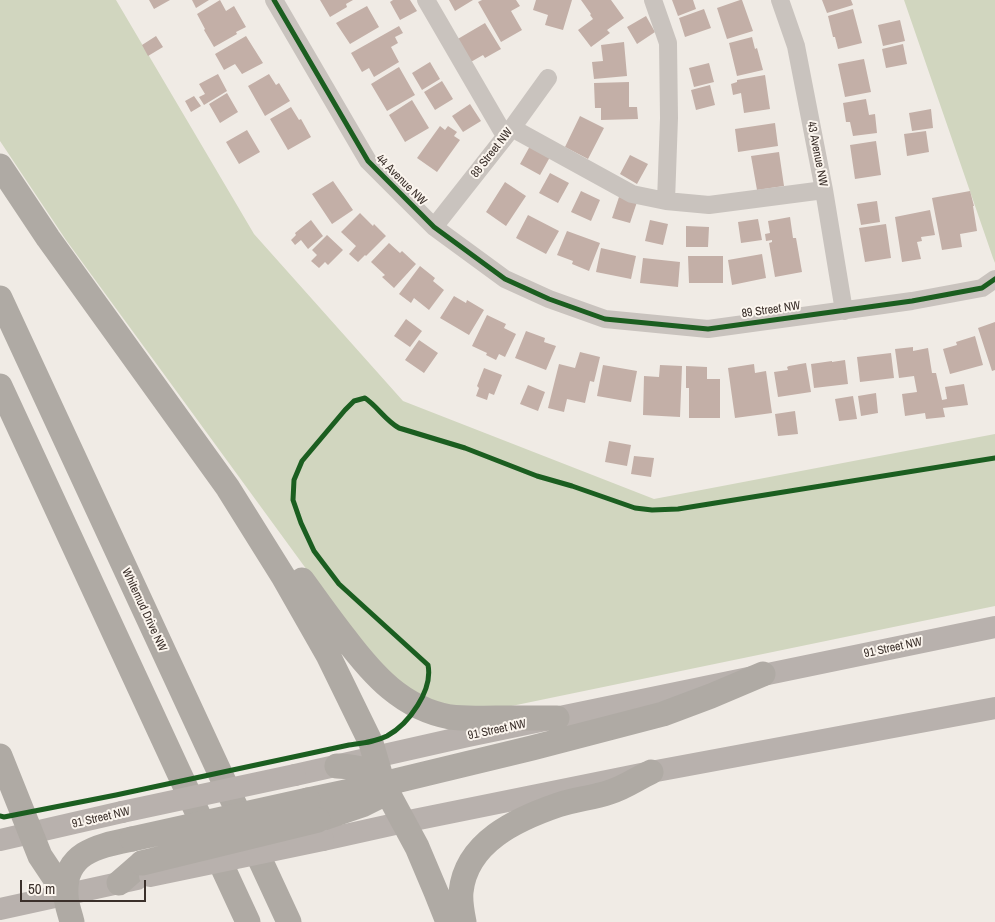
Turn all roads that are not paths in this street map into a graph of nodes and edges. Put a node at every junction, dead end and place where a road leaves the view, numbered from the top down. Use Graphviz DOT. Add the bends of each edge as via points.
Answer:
graph roads {
  1 [pos="274,0"];
  2 [pos="426,0"];
  3 [pos="654,0"];
  4 [pos="780,0"];
  5 [pos="548,78"];
  6 [pos="509,132"];
  7 [pos="0,166"];
  8 [pos="824,190"];
  9 [pos="666,201"];
  10 [pos="434,227"];
  11 [pos="995,279"];
  12 [pos="0,298"];
  13 [pos="549,299"];
  14 [pos="844,311"];
  15 [pos="0,386"];
  16 [pos="228,488"];
  17 [pos="995,627"];
  18 [pos="763,674"];
  19 [pos="995,708"];
  20 [pos="557,718"];
  21 [pos="0,756"];
  22 [pos="375,756"];
  23 [pos="337,766"];
  24 [pos="651,772"];
  25 [pos="383,784"];
  26 [pos="316,820"];
  27 [pos="404,822"];
  28 [pos="32,834"];
  29 [pos="0,840"];
  30 [pos="119,883"];
  31 [pos="66,895"];
  32 [pos="0,909"];
  33 [pos="72,922"];
  34 [pos="248,922"];
  35 [pos="288,922"];
  36 [pos="448,922"];
  37 [pos="464,922"];
  1 -- 10 [label="street, 44 Avenue NW" via="368,161"];
  2 -- 6 [label="street"];
  3 -- 9 [label="street" via="668,43"];
  4 -- 8 [label="street, 43 Avenue NW" via="796,46"];
  5 -- 6 [label="street, 88 Street NW"];
  6 -- 9 [label="street" via="632,194"];
  6 -- 10 [label="street, 88 Street NW"];
  7 -- 16 [label="highway"];
  8 -- 9 [label="street" via="709,205"];
  8 -- 14 [label="street, 43 Avenue NW"];
  10 -- 13 [label="street, 44 Avenue NW" via="505,279"];
  11 -- 14 [label="street, 89 Street NW" via="982,288"];
  12 -- 35 [label="highway, Whitemud Drive NW"];
  13 -- 14 [label="street, 89 Street NW" via="605,319 708,329"];
  15 -- 34 [label="highway"];
  16 -- 20 [label="highway" via="276,544 362,661 404,699 450,717"];
  16 -- 22 [label="highway" via="315,631"];
  17 -- 18 [label="main road, 91 Street NW"];
  18 -- 20 [label="main road, 91 Street NW"];
  18 -- 25 [label="highway" via="664,714"];
  19 -- 24 [label="main road"];
  20 -- 22 [label="main road, 91 Street NW"];
  21 -- 28 [label="highway"];
  22 -- 23 [label="main road, 91 Street NW"];
  22 -- 25 [label="highway"];
  23 -- 25 [label="highway" via="356,767"];
  23 -- 28 [label="main road, 91 Street NW, bridge"];
  24 -- 27 [label="main road"];
  24 -- 37 [label="highway" via="611,792 560,804 495,835 475,856 463,880"];
  25 -- 26 [label="highway"];
  25 -- 27 [label="highway"];
  26 -- 27 [label="main road"];
  26 -- 30 [label="highway, bridge" via="146,870"];
  26 -- 31 [label="highway, bridge" via="132,839 105,845 79,857 67,878"];
  27 -- 36 [label="highway"];
  28 -- 29 [label="main road, 91 Street NW"];
  28 -- 31 [label="highway" via="40,856"];
  30 -- 31 [label="main road"];
  31 -- 32 [label="main road"];
  31 -- 33 [label="highway"];
}
